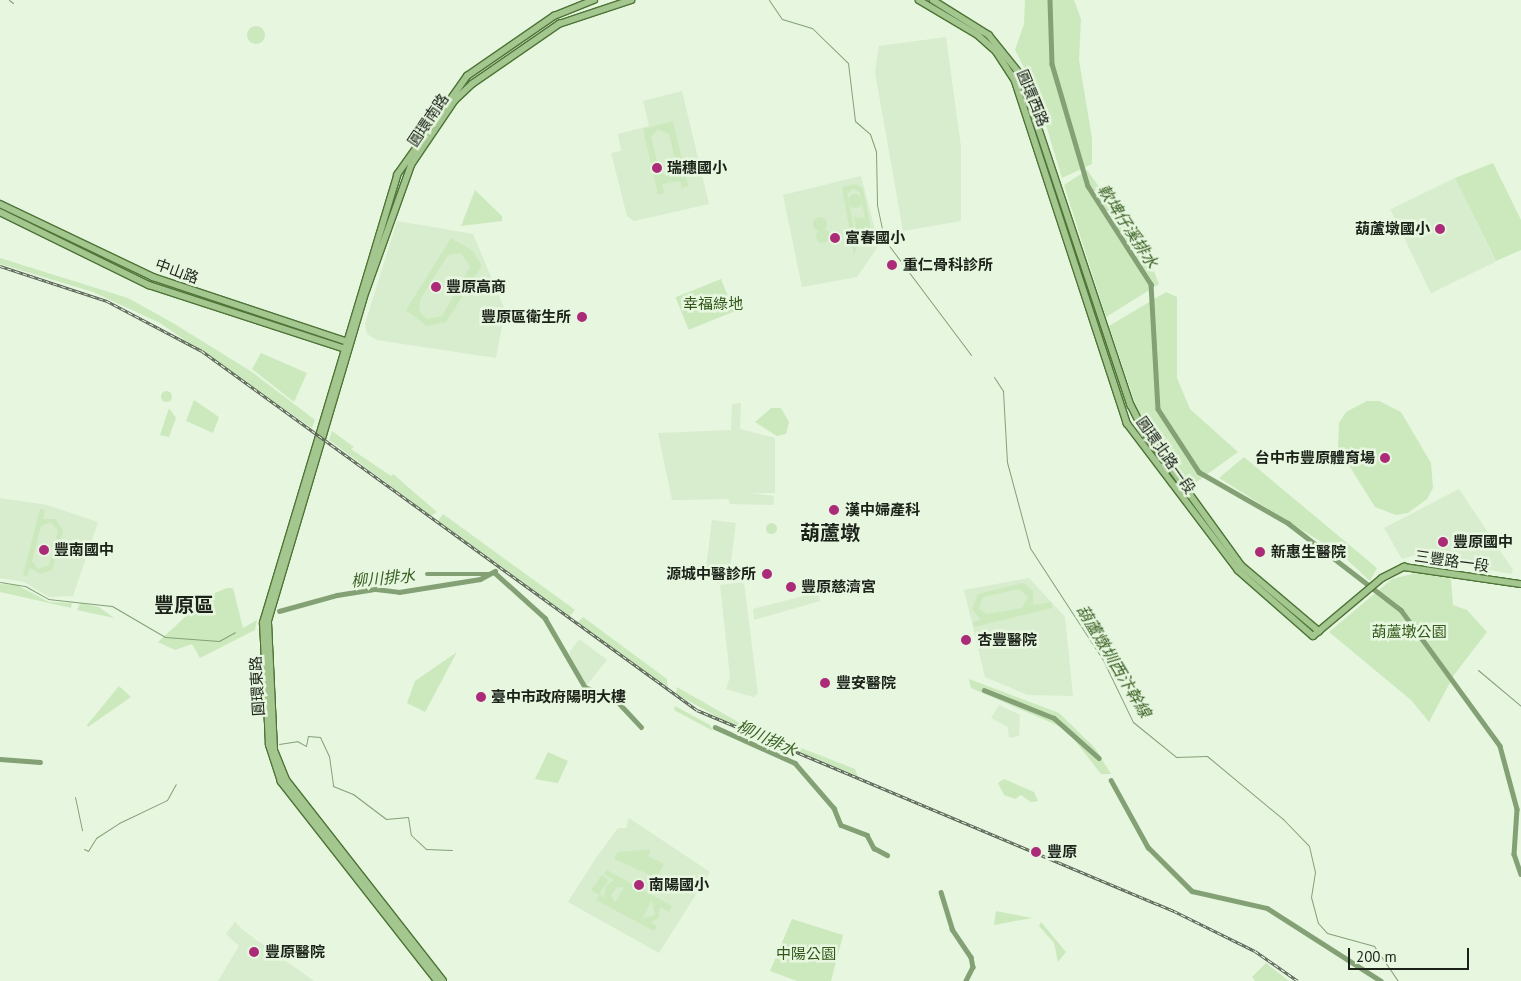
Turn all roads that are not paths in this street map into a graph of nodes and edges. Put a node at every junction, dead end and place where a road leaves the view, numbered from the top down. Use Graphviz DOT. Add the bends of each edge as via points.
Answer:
graph roads {
  1 [pos="594,0"];
  2 [pos="630,0"];
  3 [pos="919,0"];
  4 [pos="933,0"];
  5 [pos="1060,182"];
  6 [pos="1051,188"];
  7 [pos="0,204"];
  8 [pos="0,212"];
  9 [pos="346,339"];
  10 [pos="350,345"];
  11 [pos="343,348"];
  12 [pos="1521,584"];
  13 [pos="1319,631"];
  14 [pos="437,981"];
  15 [pos="443,981"];
  1 -- 9 [label="main road, 圓環南路" via="554,16 509,46 467,76 444,103 397,175"];
  2 -- 10 [label="main road, 圓環南路" via="559,24 455,100 404,179"];
  3 -- 6 [label="main road, 圓環西路" via="971,30 1002,60 1023,101"];
  4 -- 5 [label="main road, 圓環西路" via="989,35 1010,56 1028,92"];
  5 -- 13 [label="main road, 圓環北路一段" via="1136,417 1242,566"];
  6 -- 13 [label="main road, 圓環北路一段" via="1122,408 1136,439 1238,570 1313,636"];
  7 -- 9 [label="main road, 中山路" via="153,277"];
  8 -- 11 [label="main road, 中山路" via="149,285"];
  9 -- 10 [label="main road"];
  9 -- 11 [label="main road, 圓環南路"];
  10 -- 11 [label="main road"];
  10 -- 15 [label="main road, 圓環東路" via="268,621 274,750 296,796"];
  11 -- 14 [label="main road, 圓環東路" via="262,623 269,745 291,798"];
  12 -- 13 [label="main road, 三豐路一段" via="1415,566 1382,578"];
}
